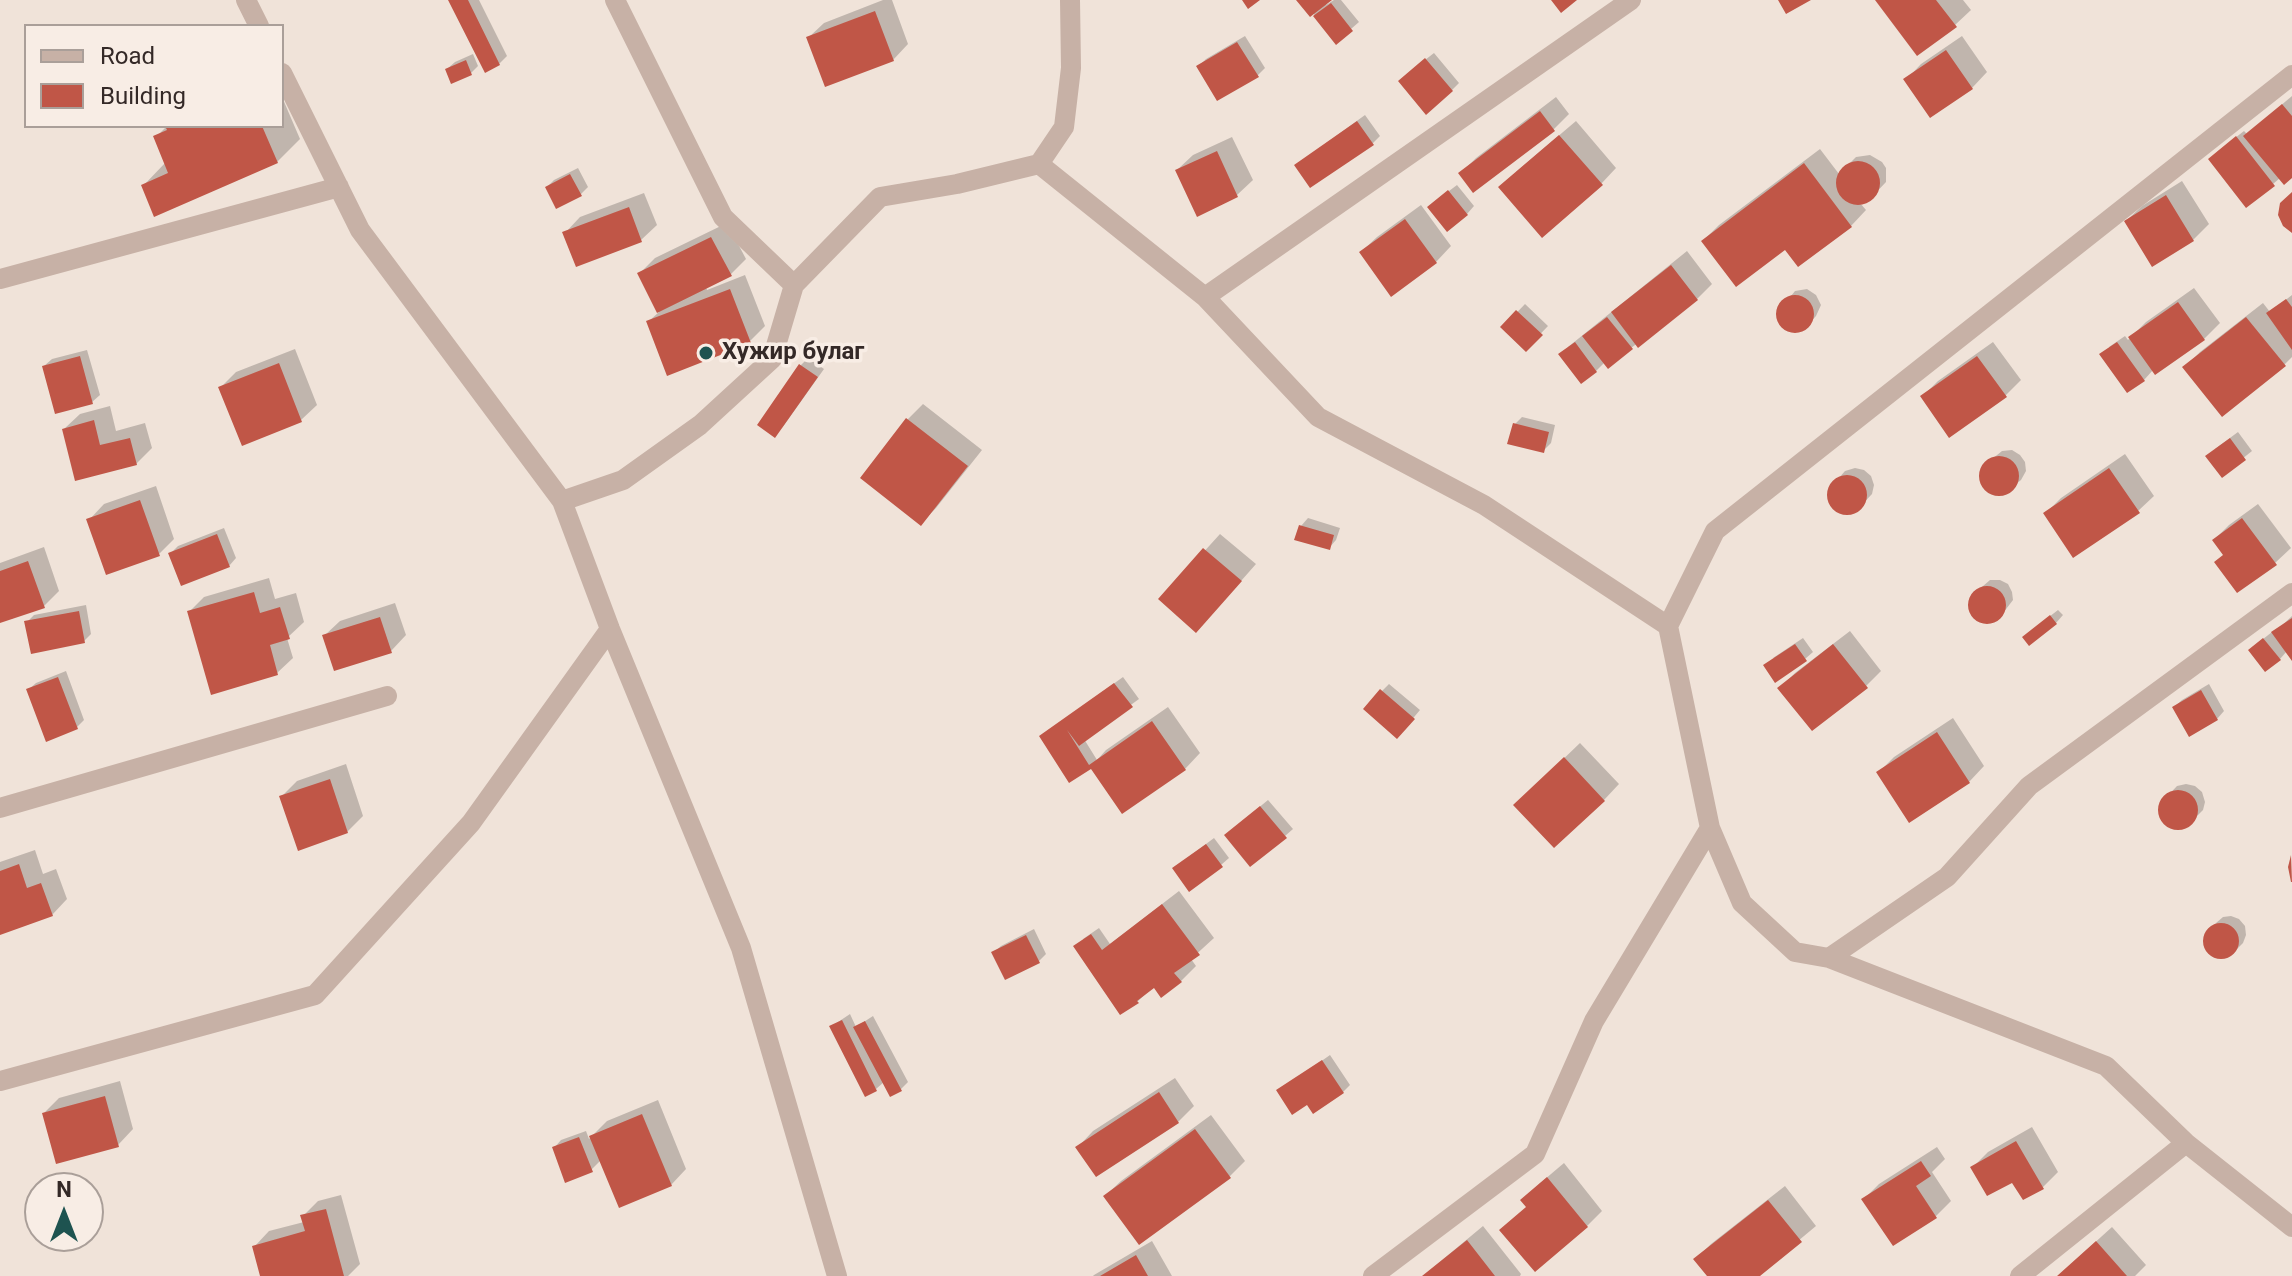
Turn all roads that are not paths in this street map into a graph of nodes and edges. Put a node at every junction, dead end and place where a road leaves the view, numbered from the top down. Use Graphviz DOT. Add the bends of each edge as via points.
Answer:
graph roads {
  1 [pos="246,0"];
  2 [pos="615,0"];
  3 [pos="1070,0"];
  4 [pos="1631,0"];
  5 [pos="258,24"];
  6 [pos="2292,75"];
  7 [pos="284,77"];
  8 [pos="1039,164"];
  9 [pos="339,187"];
  10 [pos="0,279"];
  11 [pos="794,285"];
  12 [pos="1205,297"];
  13 [pos="562,501"];
  14 [pos="2292,593"];
  15 [pos="1668,626"];
  16 [pos="610,629"];
  17 [pos="387,696"];
  18 [pos="0,808"];
  19 [pos="1710,828"];
  20 [pos="1829,958"];
  21 [pos="0,1081"];
  22 [pos="2186,1143"];
  23 [pos="2292,1227"];
  24 [pos="837,1276"];
  25 [pos="1373,1276"];
  26 [pos="2020,1276"];
  1 -- 5 [label="street"];
  2 -- 11 [label="street" via="723,217"];
  3 -- 8 [label="street" via="1071,68 1064,127"];
  4 -- 12 [label="street"];
  6 -- 15 [label="street" via="1715,531"];
  7 -- 9 [label="street"];
  8 -- 11 [label="street" via="880,197"];
  8 -- 12 [label="street"];
  9 -- 10 [label="street"];
  9 -- 13 [label="street" via="360,230"];
  11 -- 13 [label="street" via="772,359 700,425 623,480"];
  12 -- 15 [label="street" via="1318,417 1484,505"];
  13 -- 16 [label="street"];
  14 -- 20 [label="street" via="2029,786 1947,877"];
  15 -- 19 [label="street"];
  16 -- 21 [label="street" via="471,823 315,995"];
  16 -- 24 [label="street" via="741,948"];
  17 -- 18 [label="street"];
  19 -- 20 [label="street" via="1742,903 1795,952"];
  19 -- 25 [label="street" via="1594,1021 1535,1154"];
  20 -- 22 [label="street" via="2106,1066"];
  22 -- 23 [label="street"];
  22 -- 26 [label="street"];
}
